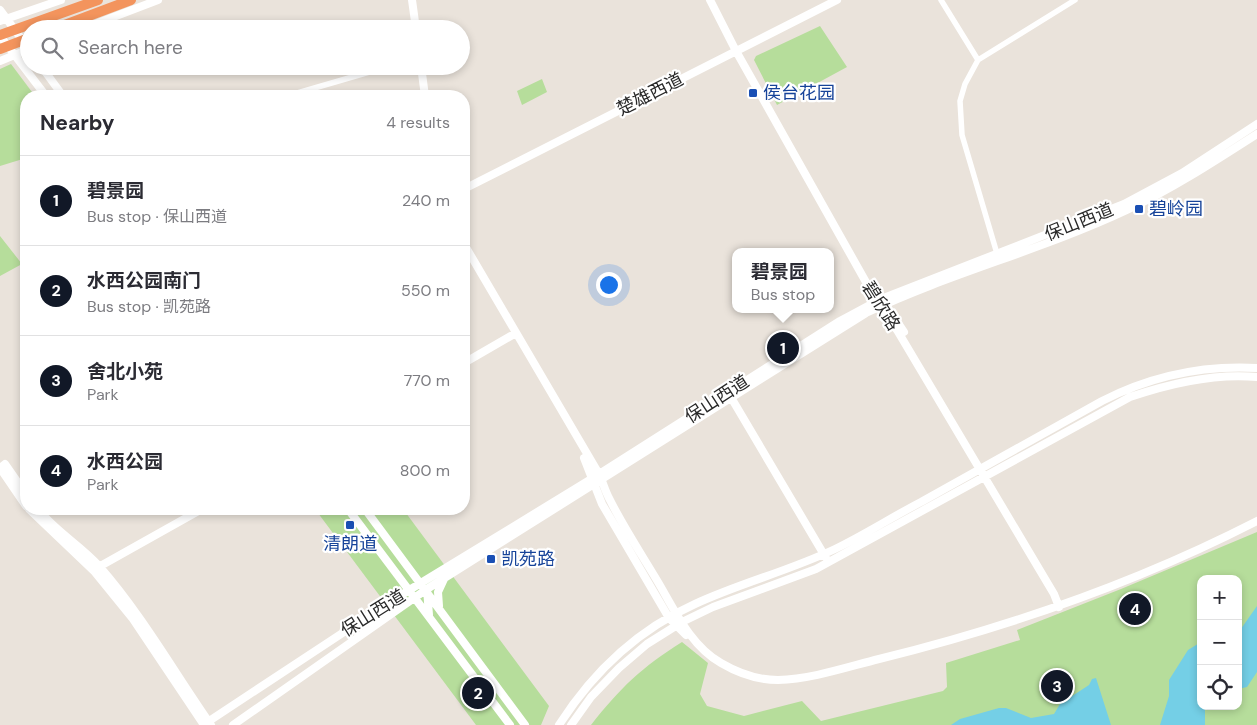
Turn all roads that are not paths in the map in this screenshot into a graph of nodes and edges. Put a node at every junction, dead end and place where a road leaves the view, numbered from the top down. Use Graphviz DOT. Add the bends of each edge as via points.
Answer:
graph roads {
  1 [pos="61,0"];
  2 [pos="98,0"];
  3 [pos="131,0"];
  4 [pos="158,0"];
  5 [pos="411,0"];
  6 [pos="710,0"];
  7 [pos="714,0"];
  8 [pos="837,0"];
  9 [pos="941,0"];
  10 [pos="1075,0"];
  11 [pos="0,9"];
  12 [pos="27,12"];
  13 [pos="42,20"];
  14 [pos="78,20"];
  15 [pos="106,20"];
  16 [pos="413,20"];
  17 [pos="2,21"];
  18 [pos="20,28"];
  19 [pos="20,34"];
  20 [pos="0,35"];
  21 [pos="20,41"];
  22 [pos="0,49"];
  23 [pos="738,50"];
  24 [pos="20,53"];
  25 [pos="15,55"];
  26 [pos="978,60"];
  27 [pos="0,61"];
  28 [pos="20,62"];
  29 [pos="30,75"];
  30 [pos="48,75"];
  31 [pos="359,75"];
  32 [pos="418,75"];
  33 [pos="422,75"];
  34 [pos="41,90"];
  35 [pos="59,90"];
  36 [pos="308,90"];
  37 [pos="420,90"];
  38 [pos="424,90"];
  39 [pos="1257,124"];
  40 [pos="1257,134"];
  41 [pos="470,186"];
  42 [pos="470,255"];
  43 [pos="998,258"];
  44 [pos="470,264"];
  45 [pos="897,296"];
  46 [pos="878,299"];
  47 [pos="864,311"];
  48 [pos="514,334"];
  49 [pos="470,359"];
  50 [pos="1257,368"];
  51 [pos="1257,377"];
  52 [pos="729,395"];
  53 [pos="0,468"];
  54 [pos="982,468"];
  55 [pos="986,476"];
  56 [pos="597,479"];
  57 [pos="20,485"];
  58 [pos="20,497"];
  59 [pos="36,515"];
  60 [pos="43,515"];
  61 [pos="191,515"];
  62 [pos="352,515"];
  63 [pos="370,515"];
  64 [pos="1257,522"];
  65 [pos="824,554"];
  66 [pos="828,562"];
  67 [pos="96,568"];
  68 [pos="441,570"];
  69 [pos="446,578"];
  70 [pos="420,582"];
  71 [pos="426,590"];
  72 [pos="409,591"];
  73 [pos="414,598"];
  74 [pos="1060,606"];
  75 [pos="442,612"];
  76 [pos="676,613"];
  77 [pos="669,618"];
  78 [pos="431,619"];
  79 [pos="679,624"];
  80 [pos="206,724"];
  81 [pos="233,725"];
  82 [pos="510,725"];
  83 [pos="525,725"];
  84 [pos="559,725"];
  85 [pos="571,725"];
  1 -- 12 [label="main road"];
  2 -- 13 [label="highway"];
  3 -- 14 [label="highway"];
  4 -- 15 [label="main road"];
  5 -- 16 [label="main road"];
  6 -- 23 [label="main road, 碧欣路"];
  7 -- 23 [label="main road, 碧欣路"];
  8 -- 23 [label="main road, 楚雄西道"];
  9 -- 26 [label="street"];
  10 -- 26 [label="street"];
  11 -- 12 [label="main road"];
  11 -- 17 [label="main road"];
  12 -- 17 [label="main road"];
  17 -- 19 [label="main road"];
  18 -- 20 [label="highway"];
  20 -- 25 [label="main road"];
  21 -- 22 [label="highway"];
  23 -- 41 [label="main road, 楚雄西道"];
  23 -- 46 [label="main road, 碧欣路"];
  24 -- 25 [label="main road"];
  25 -- 27 [label="main road"];
  25 -- 28 [label="main road"];
  26 -- 43 [label="street" via="965,84 960,117"];
  29 -- 34 [label="main road"];
  30 -- 35 [label="main road"];
  31 -- 36 [label="street"];
  32 -- 37 [label="main road"];
  33 -- 38 [label="main road"];
  39 -- 43 [label="main road, 保山西道" via="1182,173 1137,197"];
  40 -- 43 [label="main road, 保山西道" via="1141,203"];
  42 -- 48 [label="main road"];
  43 -- 45 [label="main road, 保山西道"];
  44 -- 48 [label="main road"];
  45 -- 46 [label="main road, 保山西道"];
  45 -- 46 [label="main road" via="883,294"];
  46 -- 47 [label="main road, 保山西道"];
  46 -- 47 [label="main road" via="870,301"];
  46 -- 54 [label="main road, 碧欣路"];
  47 -- 52 [label="main road, 保山西道"];
  48 -- 49 [label="main road"];
  48 -- 56 [label="main road"];
  50 -- 54 [label="main road" via="1196,370 1146,382 1102,401"];
  51 -- 55 [label="main road" via="1200,379 1130,397"];
  52 -- 56 [label="main road, 保山西道"];
  52 -- 65 [label="main road"];
  53 -- 57 [label="main road" via="5,464"];
  53 -- 58 [label="main road"];
  54 -- 55 [label="main road, 碧欣路"];
  54 -- 65 [label="main road"];
  55 -- 66 [label="main road"];
  55 -- 74 [label="main road, 碧欣路"];
  56 -- 68 [label="main road, 保山西道"];
  56 -- 69 [label="main road, 保山西道"];
  56 -- 76 [label="main road"];
  56 -- 77 [label="main road" via="602,504"];
  59 -- 67 [label="main road"];
  60 -- 67 [label="main road" via="77,545"];
  61 -- 67 [label="main road"];
  62 -- 72 [label="main road"];
  63 -- 70 [label="main road"];
  64 -- 74 [label="main road"];
  65 -- 66 [label="main road"];
  65 -- 76 [label="main road"];
  66 -- 79 [label="main road" via="798,577 713,607"];
  67 -- 80 [label="main road" via="138,614"];
  68 -- 70 [label="main road, 保山西道"];
  68 -- 71 [label="main road" via="431,579"];
  69 -- 71 [label="main road, 保山西道"];
  69 -- 75 [label="main road" via="437,595"];
  70 -- 71 [label="main road"];
  70 -- 72 [label="main road, 保山西道"];
  71 -- 73 [label="main road, 保山西道"];
  71 -- 75 [label="main road"];
  71 -- 78 [label="main road"];
  72 -- 73 [label="main road"];
  72 -- 80 [label="main road, 保山西道"];
  73 -- 78 [label="main road"];
  73 -- 81 [label="main road, 保山西道"];
  74 -- 79 [label="main road" via="923,651 786,682 753,680 719,666 701,652"];
  75 -- 83 [label="main road"];
  76 -- 77 [label="main road"];
  76 -- 79 [label="main road"];
  77 -- 79 [label="main road"];
  77 -- 84 [label="main road" via="640,636 610,661 576,698"];
  78 -- 82 [label="main road"];
  79 -- 85 [label="main road" via="618,668"];
}
